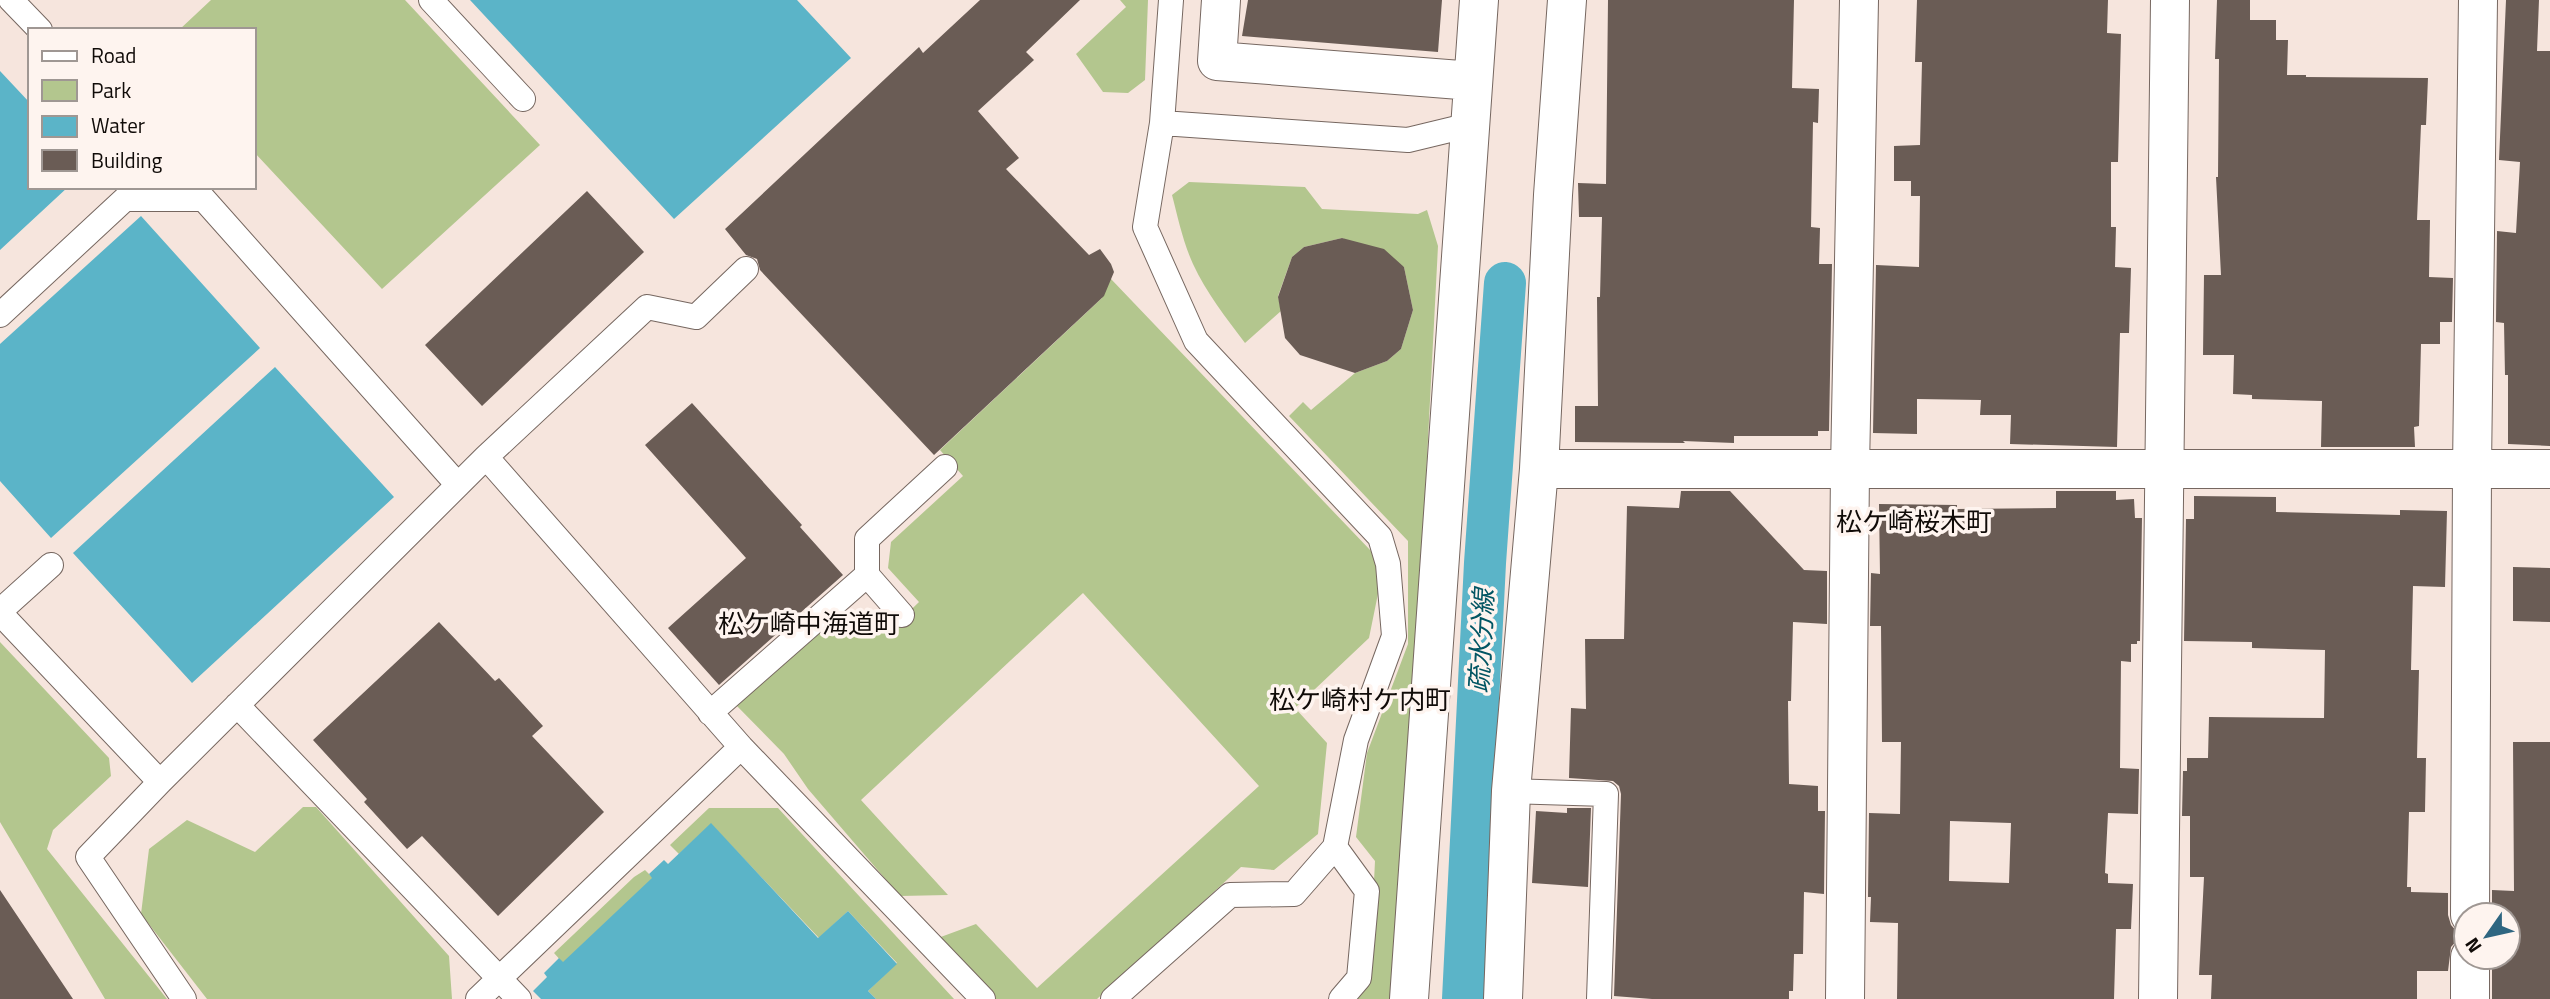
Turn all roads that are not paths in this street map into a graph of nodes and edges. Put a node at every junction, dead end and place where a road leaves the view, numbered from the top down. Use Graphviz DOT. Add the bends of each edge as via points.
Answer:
graph roads {
  1 [pos="11,0"];
  2 [pos="431,0"];
  3 [pos="1171,0"];
  4 [pos="1221,0"];
  5 [pos="1479,0"];
  6 [pos="1567,0"];
  7 [pos="1859,0"];
  8 [pos="2170,0"];
  9 [pos="2478,0"];
  10 [pos="38,28"];
  11 [pos="1473,81"];
  12 [pos="523,99"];
  13 [pos="1162,124"];
  14 [pos="1470,125"];
  15 [pos="125,193"];
  16 [pos="198,193"];
  17 [pos="746,269"];
  18 [pos="0,315"];
  19 [pos="486,457"];
  20 [pos="945,467"];
  21 [pos="1539,469"];
  22 [pos="1850,469"];
  23 [pos="2164,469"];
  24 [pos="2472,469"];
  25 [pos="2550,469"];
  26 [pos="458,485"];
  27 [pos="51,565"];
  28 [pos="867,576"];
  29 [pos="0,612"];
  30 [pos="902,615"];
  31 [pos="237,705"];
  32 [pos="710,713"];
  33 [pos="741,747"];
  34 [pos="160,782"];
  35 [pos="1511,791"];
  36 [pos="1335,848"];
  37 [pos="2470,901"];
  38 [pos="2470,971"];
  39 [pos="498,977"];
  40 [pos="184,999"];
  41 [pos="478,999"];
  42 [pos="519,999"];
  43 [pos="983,999"];
  44 [pos="1113,999"];
  45 [pos="1342,999"];
  46 [pos="1409,999"];
  47 [pos="1503,999"];
  48 [pos="1599,999"];
  49 [pos="1845,999"];
  50 [pos="2158,999"];
  51 [pos="2470,999"];
  1 -- 10 [label="lane"];
  2 -- 12 [label="lane"];
  3 -- 13 [label="lane"];
  4 -- 11 [label="street" via="1217,61"];
  5 -- 11 [label="street"];
  6 -- 21 [label="street"];
  7 -- 22 [label="street"];
  8 -- 23 [label="street"];
  9 -- 24 [label="street"];
  11 -- 14 [label="street"];
  13 -- 14 [label="lane" via="1408,140"];
  13 -- 36 [label="lane" via="1144,226 1196,341 1380,537 1388,564 1394,636 1356,740"];
  14 -- 46 [label="street"];
  15 -- 16 [label="lane"];
  15 -- 18 [label="lane"];
  16 -- 26 [label="lane"];
  17 -- 19 [label="lane" via="696,317 647,307"];
  19 -- 26 [label="lane"];
  19 -- 32 [label="lane"];
  20 -- 28 [label="lane" via="867,539"];
  21 -- 22 [label="street"];
  21 -- 35 [label="street"];
  22 -- 23 [label="street"];
  22 -- 49 [label="street"];
  23 -- 24 [label="street"];
  23 -- 50 [label="street"];
  24 -- 25 [label="street"];
  24 -- 37 [label="street"];
  26 -- 31 [label="lane"];
  27 -- 29 [label="lane"];
  28 -- 30 [label="lane"];
  28 -- 32 [label="lane"];
  29 -- 34 [label="lane"];
  31 -- 34 [label="lane"];
  31 -- 39 [label="lane"];
  32 -- 33 [label="lane"];
  33 -- 39 [label="lane"];
  33 -- 43 [label="lane"];
  34 -- 40 [label="lane" via="88,857"];
  35 -- 47 [label="street"];
  35 -- 48 [label="lane" via="1606,794"];
  36 -- 44 [label="lane" via="1294,894 1230,895"];
  36 -- 45 [label="lane" via="1367,891 1359,978"];
  38 -- 51 [label="street"];
  39 -- 41 [label="lane"];
  39 -- 42 [label="lane"];
}
